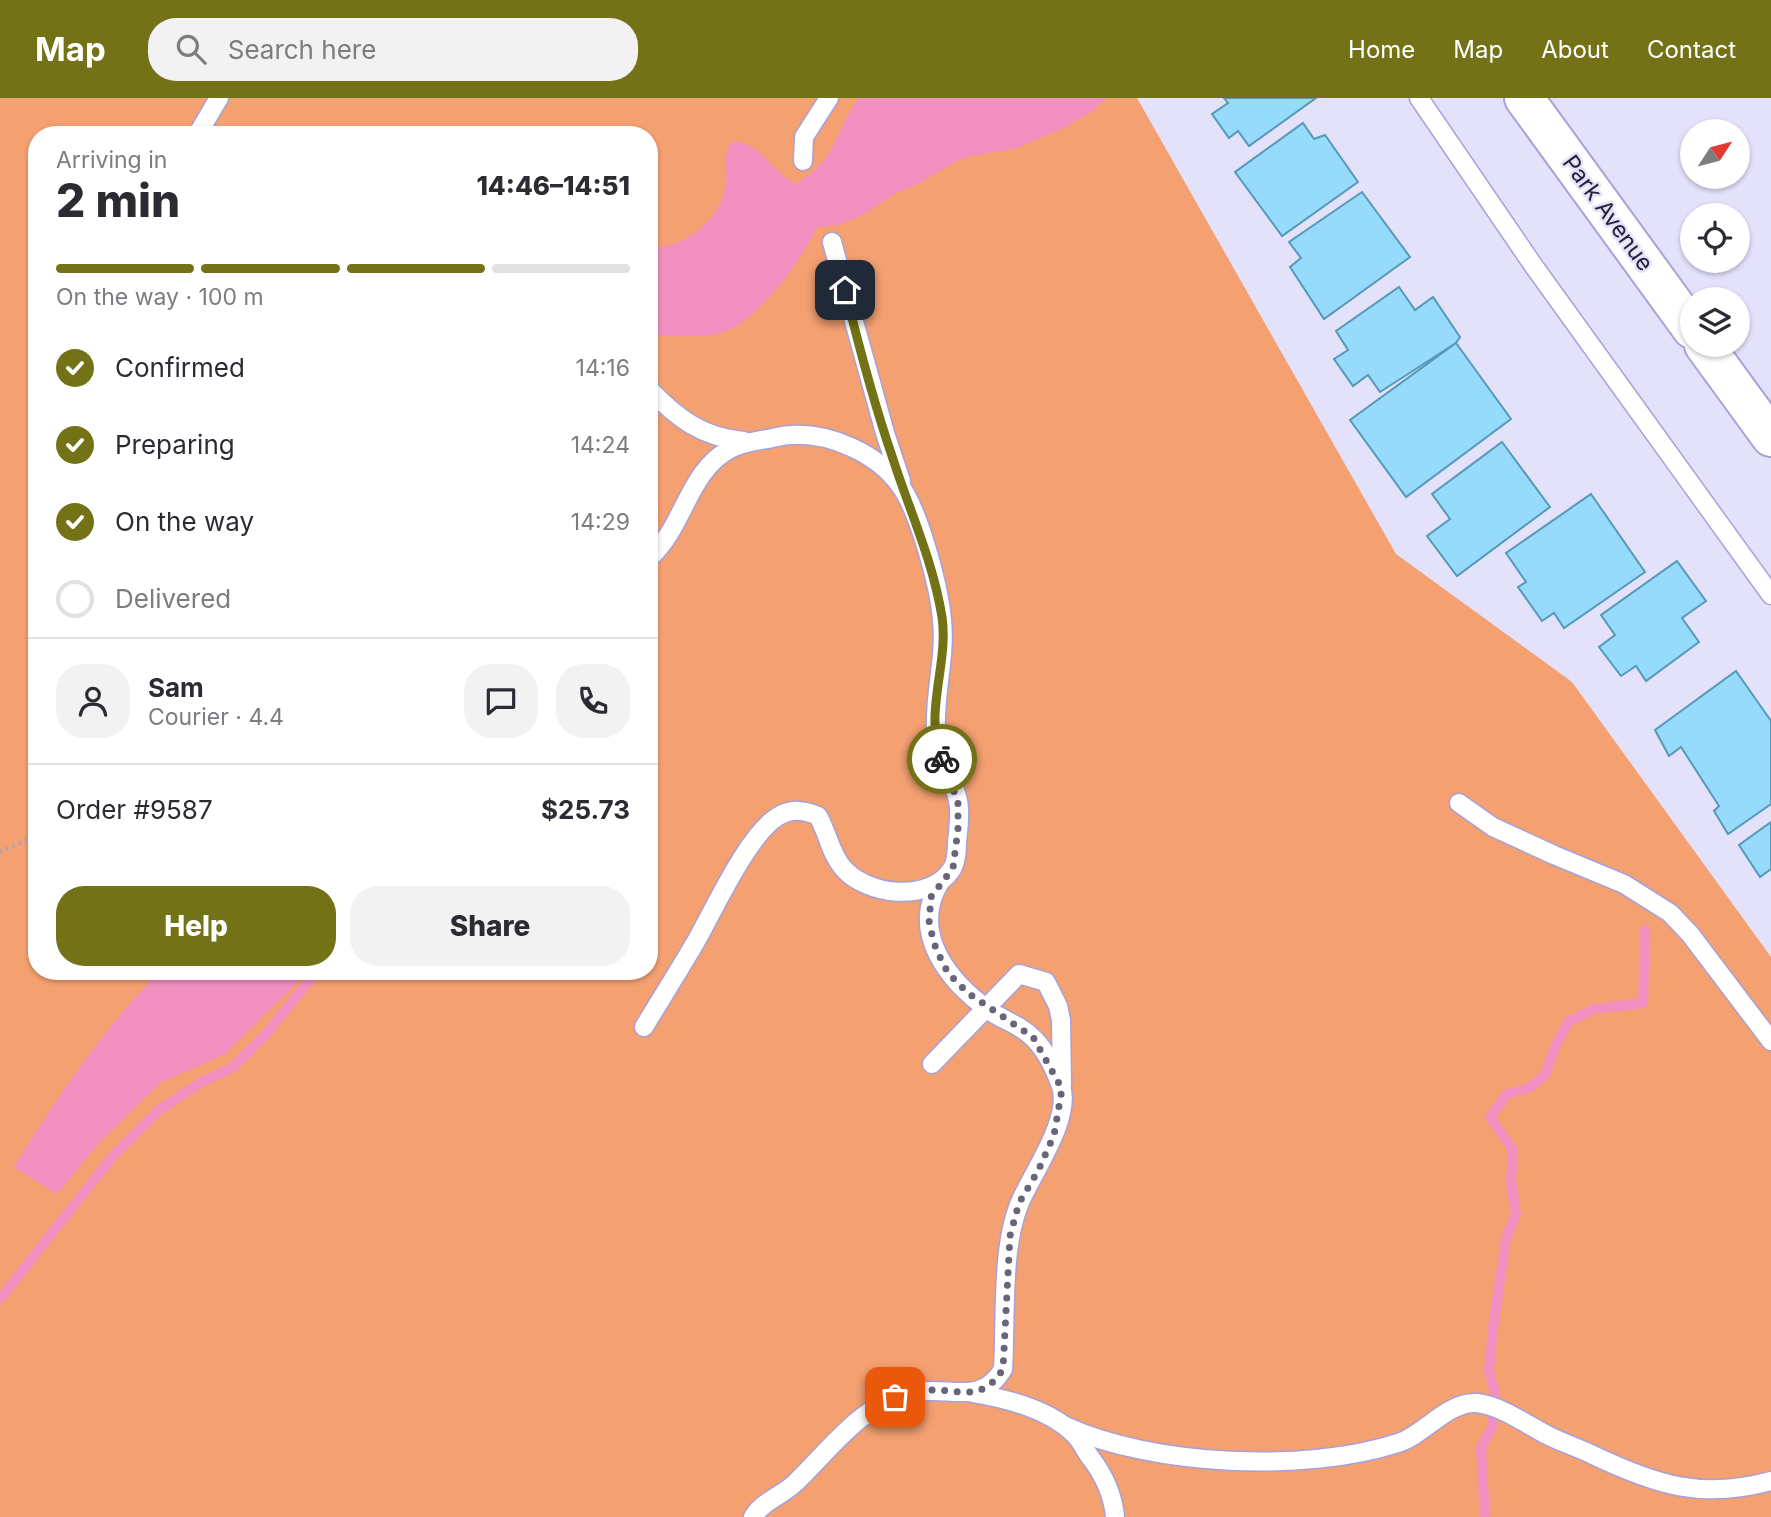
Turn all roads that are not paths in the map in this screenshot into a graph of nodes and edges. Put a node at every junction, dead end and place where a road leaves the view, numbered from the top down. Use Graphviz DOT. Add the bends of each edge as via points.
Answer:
graph roads {
  1 [pos="219,98"];
  2 [pos="829,98"];
  3 [pos="1419,98"];
  4 [pos="1524,98"];
  5 [pos="202,126"];
  6 [pos="803,161"];
  7 [pos="832,242"];
  8 [pos="1680,312"];
  9 [pos="1713,357"];
  10 [pos="658,398"];
  11 [pos="702,432"];
  12 [pos="1771,437"];
  13 [pos="749,441"];
  14 [pos="709,465"];
  15 [pos="908,498"];
  16 [pos="658,550"];
  17 [pos="1771,595"];
  18 [pos="1459,803"];
  19 [pos="940,882"];
  20 [pos="985,1006"];
  21 [pos="644,1027"];
  22 [pos="1771,1041"];
  23 [pos="932,1064"];
  24 [pos="1062,1089"];
  25 [pos="1003,1369"];
  26 [pos="973,1393"];
  27 [pos="1030,1408"];
  28 [pos="1065,1426"];
  29 [pos="1771,1482"];
  30 [pos="753,1517"];
  31 [pos="1115,1517"];
  1 -- 5 [label="lane"];
  2 -- 6 [label="lane" via="804,137"];
  3 -- 17 [label="lane" via="1518,244"];
  4 -- 8 [label="street, Park Avenue"];
  7 -- 15 [label="lane" via="887,442"];
  9 -- 12 [label="street"];
  10 -- 11 [label="lane"];
  11 -- 13 [label="lane" via="724,440"];
  11 -- 14 [label="lane" via="709,442"];
  13 -- 14 [label="lane"];
  13 -- 15 [label="lane" via="789,435 836,441 891,475"];
  14 -- 16 [label="lane"];
  15 -- 19 [label="lane" via="942,618 944,654 936,733 958,802 953,868"];
  18 -- 22 [label="lane" via="1502,831 1624,884 1670,913"];
  19 -- 20 [label="lane" via="929,911 936,949 948,973"];
  19 -- 21 [label="lane" via="910,892 873,886 846,871 818,816 806,810 777,817 748,852"];
  20 -- 23 [label="lane"];
  20 -- 24 [label="lane" via="1033,1037"];
  20 -- 24 [label="lane" via="1019,974 1046,982 1058,1006"];
  24 -- 25 [label="lane" via="1054,1135 1019,1203 1010,1236"];
  25 -- 26 [label="lane" via="990,1386"];
  25 -- 27 [label="lane" via="1013,1393"];
  26 -- 27 [label="lane"];
  26 -- 30 [label="lane" via="926,1390 878,1406"];
  27 -- 28 [label="lane"];
  28 -- 29 [label="lane" via="1104,1441 1181,1455 1304,1460 1405,1441 1469,1403 1520,1419 1567,1445 1663,1484 1704,1491"];
  28 -- 31 [label="lane" via="1103,1477"];
}
